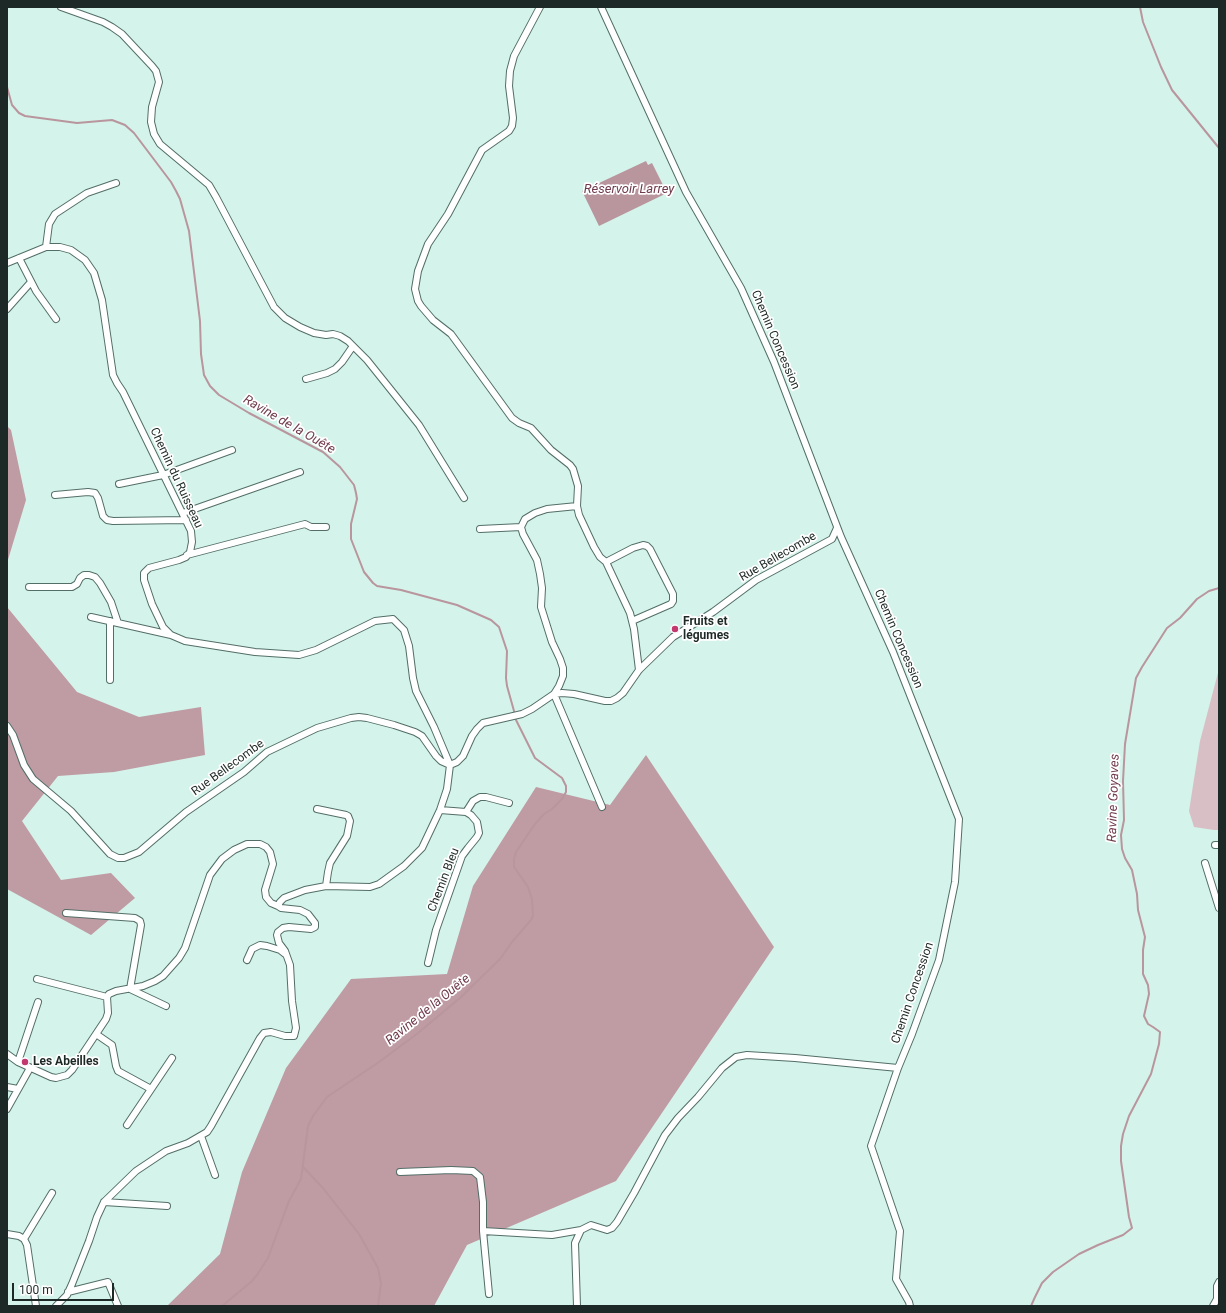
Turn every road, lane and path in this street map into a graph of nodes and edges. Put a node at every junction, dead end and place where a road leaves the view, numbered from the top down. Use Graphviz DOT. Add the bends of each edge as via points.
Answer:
graph roads {
  1 [pos="61,7"];
  2 [pos="540,7"];
  3 [pos="601,7"];
  4 [pos="116,184"];
  5 [pos="46,247"];
  6 [pos="19,258"];
  7 [pos="7,263"];
  8 [pos="31,282"];
  9 [pos="7,309"];
  10 [pos="56,318"];
  11 [pos="353,346"];
  12 [pos="306,379"];
  13 [pos="232,450"];
  14 [pos="300,472"];
  15 [pos="163,475"];
  16 [pos="119,484"];
  17 [pos="55,495"];
  18 [pos="464,498"];
  19 [pos="577,506"];
  20 [pos="183,513"];
  21 [pos="186,520"];
  22 [pos="326,527"];
  23 [pos="521,527"];
  24 [pos="837,528"];
  25 [pos="480,529"];
  26 [pos="187,555"];
  27 [pos="606,562"];
  28 [pos="30,587"];
  29 [pos="91,617"];
  30 [pos="110,621"];
  31 [pos="632,621"];
  32 [pos="118,623"];
  33 [pos="171,635"];
  34 [pos="639,670"];
  35 [pos="110,680"];
  36 [pos="554,694"];
  37 [pos="7,726"];
  38 [pos="450,765"];
  39 [pos="509,803"];
  40 [pos="602,807"];
  41 [pos="317,809"];
  42 [pos="440,810"];
  43 [pos="466,812"];
  44 [pos="1206,862"];
  45 [pos="326,886"];
  46 [pos="1217,892"];
  47 [pos="278,906"];
  48 [pos="1219,908"];
  49 [pos="66,913"];
  50 [pos="289,958"];
  51 [pos="247,960"];
  52 [pos="428,963"];
  53 [pos="37,979"];
  54 [pos="130,989"];
  55 [pos="107,997"];
  56 [pos="38,1002"];
  57 [pos="166,1006"];
  58 [pos="96,1034"];
  59 [pos="7,1054"];
  60 [pos="172,1058"];
  61 [pos="18,1062"];
  62 [pos="30,1068"];
  63 [pos="898,1068"];
  64 [pos="7,1087"];
  65 [pos="18,1089"];
  66 [pos="151,1089"];
  67 [pos="7,1109"];
  68 [pos="126,1125"];
  69 [pos="201,1136"];
  70 [pos="400,1172"];
  71 [pos="215,1175"];
  72 [pos="52,1193"];
  73 [pos="104,1202"];
  74 [pos="167,1206"];
  75 [pos="581,1230"];
  76 [pos="483,1231"];
  77 [pos="7,1234"];
  78 [pos="24,1239"];
  79 [pos="1219,1282"];
  80 [pos="68,1292"];
  81 [pos="489,1294"];
  82 [pos="36,1306"];
  83 [pos="56,1306"];
  84 [pos="118,1306"];
  85 [pos="577,1306"];
  86 [pos="910,1306"];
  87 [pos="1213,1306"];
  1 -- 11 [label="street" via="112,27 156,70 159,82 152,107 151,122 154,134 160,144 209,185 274,307 285,318 300,327 314,333 340,336"];
  2 -- 19 [label="street" via="514,56 510,71 512,126 509,131 482,150 448,214 428,244 418,271 415,289 421,306 450,334 512,418 531,428 570,466 578,486"];
  3 -- 24 [label="street, Chemin Concession" via="686,192 741,288 774,362"];
  4 -- 5 [label="street" via="87,193 55,214 49,224"];
  5 -- 6 [label="street, Chemin du Ruisseau"];
  5 -- 15 [label="street, Chemin du Ruisseau" via="71,250 85,260 94,273 102,300 113,375"];
  6 -- 7 [label="street, Chemin du Ruisseau"];
  6 -- 8 [label="street"];
  8 -- 9 [label="street"];
  8 -- 10 [label="street"];
  11 -- 12 [label="street" via="335,368"];
  11 -- 18 [label="street" via="419,425"];
  13 -- 15 [label="street"];
  14 -- 20 [label="street"];
  15 -- 16 [label="street"];
  15 -- 20 [label="street, Chemin du Ruisseau"];
  17 -- 21 [label="street" via="95,493 107,520"];
  19 -- 23 [label="street" via="535,513 525,519"];
  19 -- 27 [label="street" via="594,547"];
  20 -- 21 [label="street, Chemin du Ruisseau"];
  21 -- 26 [label="street, Chemin du Ruisseau" via="191,530 192,542"];
  22 -- 26 [label="street" via="311,527 305,524"];
  23 -- 25 [label="street"];
  23 -- 36 [label="street" via="537,560 542,588 541,607 563,668 563,676"];
  24 -- 34 [label="street, Rue Bellecombe" via="832,539 756,580 674,637"];
  24 -- 63 [label="street, Chemin Concession" via="893,652 959,819 955,882 939,960"];
  26 -- 33 [label="street" via="179,560 149,568 143,576 152,604 163,627"];
  27 -- 31 [label="street"];
  27 -- 31 [label="street" via="633,548 647,546 673,594 671,604"];
  28 -- 32 [label="street" via="72,587 84,575 95,577 111,602"];
  29 -- 30 [label="street"];
  30 -- 32 [label="street"];
  30 -- 35 [label="street"];
  31 -- 34 [label="street"];
  32 -- 33 [label="street"];
  33 -- 38 [label="street" via="185,641 255,652 299,655 316,650 375,621 393,619 404,630 416,691"];
  34 -- 36 [label="street, Rue Bellecombe" via="623,693 611,701 574,694"];
  36 -- 38 [label="street" via="522,714 483,723 472,736 463,756"];
  36 -- 40 [label="street"];
  37 -- 38 [label="street, Rue Bellecombe" via="33,779 71,811 110,854 118,858 139,852 186,812 244,772 267,752 318,728 351,718 367,718 415,732 422,736 441,761"];
  38 -- 42 [label="street"];
  39 -- 43 [label="street" via="480,797"];
  41 -- 45 [label="street" via="346,815 350,821 347,836 330,863"];
  42 -- 43 [label="street"];
  42 -- 45 [label="street" via="422,848 404,866 379,884 370,887"];
  43 -- 52 [label="street, Chemin Bleu" via="477,822 479,833 462,856 436,930"];
  44 -- 46 [label="street"];
  45 -- 47 [label="street" via="284,898"];
  46 -- 48 [label="street"];
  47 -- 50 [label="street" via="300,910 308,914 315,923 315,927 311,928 289,927 278,932 279,943"];
  47 -- 54 [label="street" via="266,897 265,890 273,864 270,852 260,844 247,844 234,850 222,859 210,875 185,948 179,958 163,976"];
  49 -- 54 [label="street" via="140,920"];
  50 -- 51 [label="street" via="280,950 260,946 252,949"];
  50 -- 69 [label="street" via="296,1032 290,1037 271,1032 264,1033 212,1126"];
  53 -- 55 [label="street"];
  54 -- 55 [label="street" via="112,992"];
  54 -- 57 [label="street"];
  55 -- 58 [label="street" via="108,1013"];
  56 -- 61 [label="street"];
  58 -- 62 [label="street" via="72,1070 62,1077 51,1078"];
  58 -- 66 [label="street" via="112,1045 118,1071"];
  59 -- 61 [label="street"];
  60 -- 66 [label="street"];
  61 -- 62 [label="street"];
  62 -- 65 [label="street"];
  63 -- 75 [label="street" via="795,1058 747,1055 736,1057 722,1068 665,1135 612,1228 607,1230 591,1225"];
  63 -- 86 [label="street, Chemin Concession" via="871,1146 900,1231 896,1279"];
  64 -- 65 [label="street"];
  65 -- 67 [label="street"];
  66 -- 68 [label="street"];
  69 -- 71 [label="street"];
  69 -- 73 [label="street" via="151,1161"];
  70 -- 76 [label="street" via="473,1171 480,1177"];
  72 -- 78 [label="street"];
  73 -- 74 [label="street"];
  73 -- 80 [label="street"];
  75 -- 76 [label="street" via="552,1234"];
  75 -- 85 [label="street" via="575,1243"];
  76 -- 81 [label="street"];
  77 -- 78 [label="street"];
  78 -- 82 [label="street" via="28,1245"];
  79 -- 87 [label="street" via="1217,1299"];
  80 -- 83 [label="street"];
  80 -- 84 [label="street" via="108,1282"];
}
